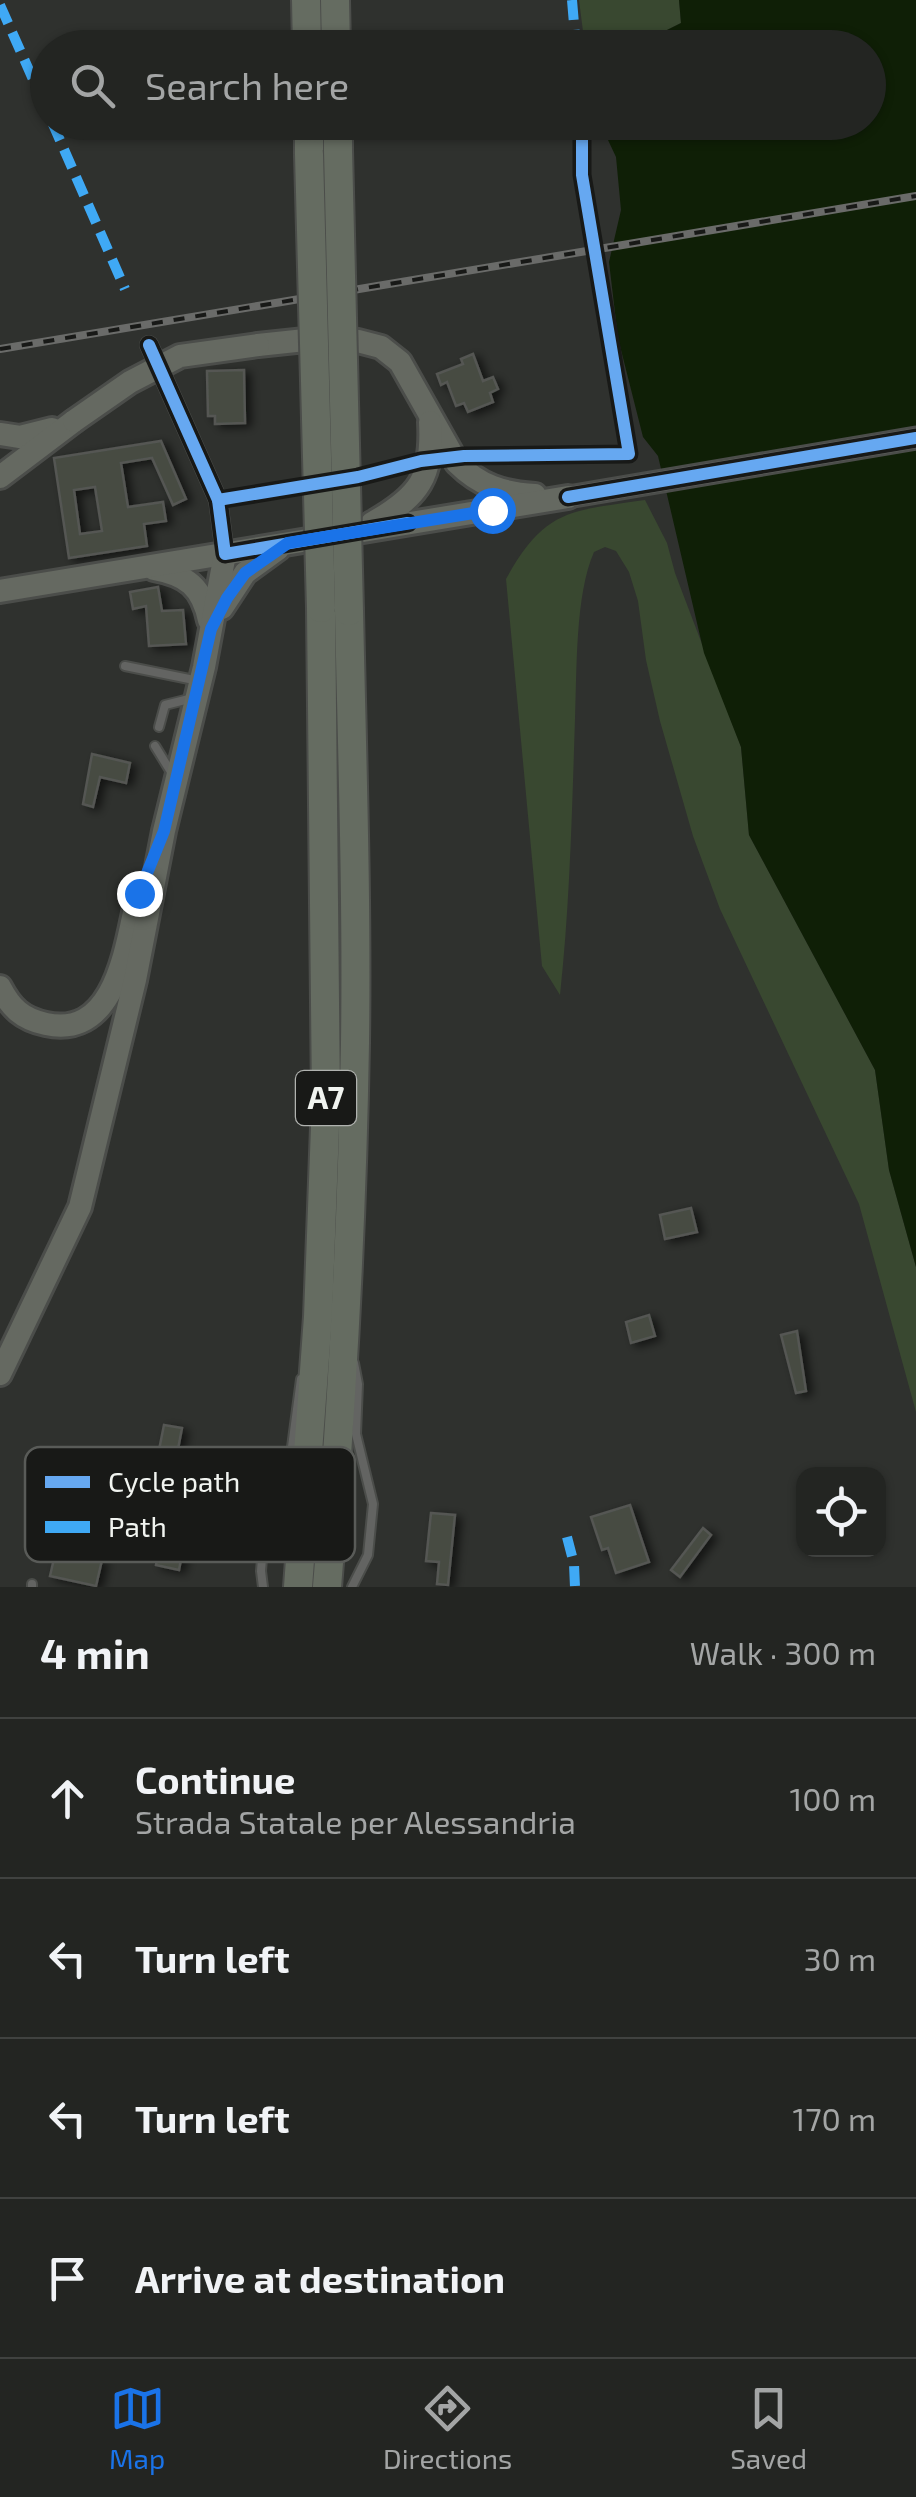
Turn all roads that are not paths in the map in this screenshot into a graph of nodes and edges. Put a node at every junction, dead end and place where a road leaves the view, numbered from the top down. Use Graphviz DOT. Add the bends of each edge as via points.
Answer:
graph roads {
  1 [pos="306,0"];
  2 [pos="335,0"];
  3 [pos="307,30"];
  4 [pos="336,30"];
  5 [pos="310,140"];
  6 [pos="338,140"];
  7 [pos="148,345"];
  8 [pos="430,418"];
  9 [pos="74,421"];
  10 [pos="0,434"];
  11 [pos="916,438"];
  12 [pos="0,477"];
  13 [pos="568,497"];
  14 [pos="360,530"];
  15 [pos="288,543"];
  16 [pos="225,554"];
  17 [pos="142,566"];
  18 [pos="6,586"];
  19 [pos="211,629"];
  20 [pos="125,666"];
  21 [pos="199,689"];
  22 [pos="159,727"];
  23 [pos="155,746"];
  24 [pos="176,781"];
  25 [pos="164,831"];
  26 [pos="0,987"];
  27 [pos="332,1316"];
  28 [pos="0,1374"];
  29 [pos="292,1447"];
  30 [pos="316,1447"];
  31 [pos="329,1447"];
  32 [pos="262,1562"];
  33 [pos="301,1562"];
  34 [pos="327,1562"];
  35 [pos="263,1587"];
  36 [pos="298,1587"];
  37 [pos="326,1587"];
  38 [pos="352,1587"];
  1 -- 3 [label="highway"];
  2 -- 4 [label="highway"];
  5 -- 27 [label="highway, A7, bridge"];
  6 -- 27 [label="highway, A7, bridge" via="355,1038"];
  7 -- 16 [label="street" via="218,500"];
  8 -- 9 [label="main road, bridge" via="400,362 381,347 324,338 180,356"];
  8 -- 13 [label="main road" via="458,463 484,485"];
  8 -- 14 [label="main road" via="424,479 405,503"];
  9 -- 10 [label="main road" via="39,434"];
  9 -- 12 [label="main road"];
  11 -- 13 [label="main road"];
  13 -- 14 [label="main road"];
  14 -- 15 [label="main road"];
  15 -- 16 [label="main road"];
  15 -- 19 [label="main road" via="245,573"];
  16 -- 17 [label="main road"];
  16 -- 19 [label="main road"];
  17 -- 18 [label="main road"];
  17 -- 19 [label="main road" via="190,581 203,597"];
  19 -- 21 [label="main road"];
  20 -- 21 [label="lane"];
  21 -- 22 [label="lane" via="165,705"];
  21 -- 24 [label="main road"];
  23 -- 24 [label="lane"];
  24 -- 25 [label="main road"];
  25 -- 26 [label="main road" via="139,893 114,988 90,1016 52,1026 28,1020"];
  25 -- 28 [label="main road" via="80,1207"];
  27 -- 29 [label="lane" via="298,1390"];
  27 -- 30 [label="highway, A7"];
  27 -- 31 [label="highway, A7"];
  27 -- 38 [label="lane" via="358,1384 356,1434 373,1504 368,1554"];
  32 -- 35 [label="lane"];
  33 -- 36 [label="highway, A7"];
  34 -- 37 [label="highway, A7"];
}
